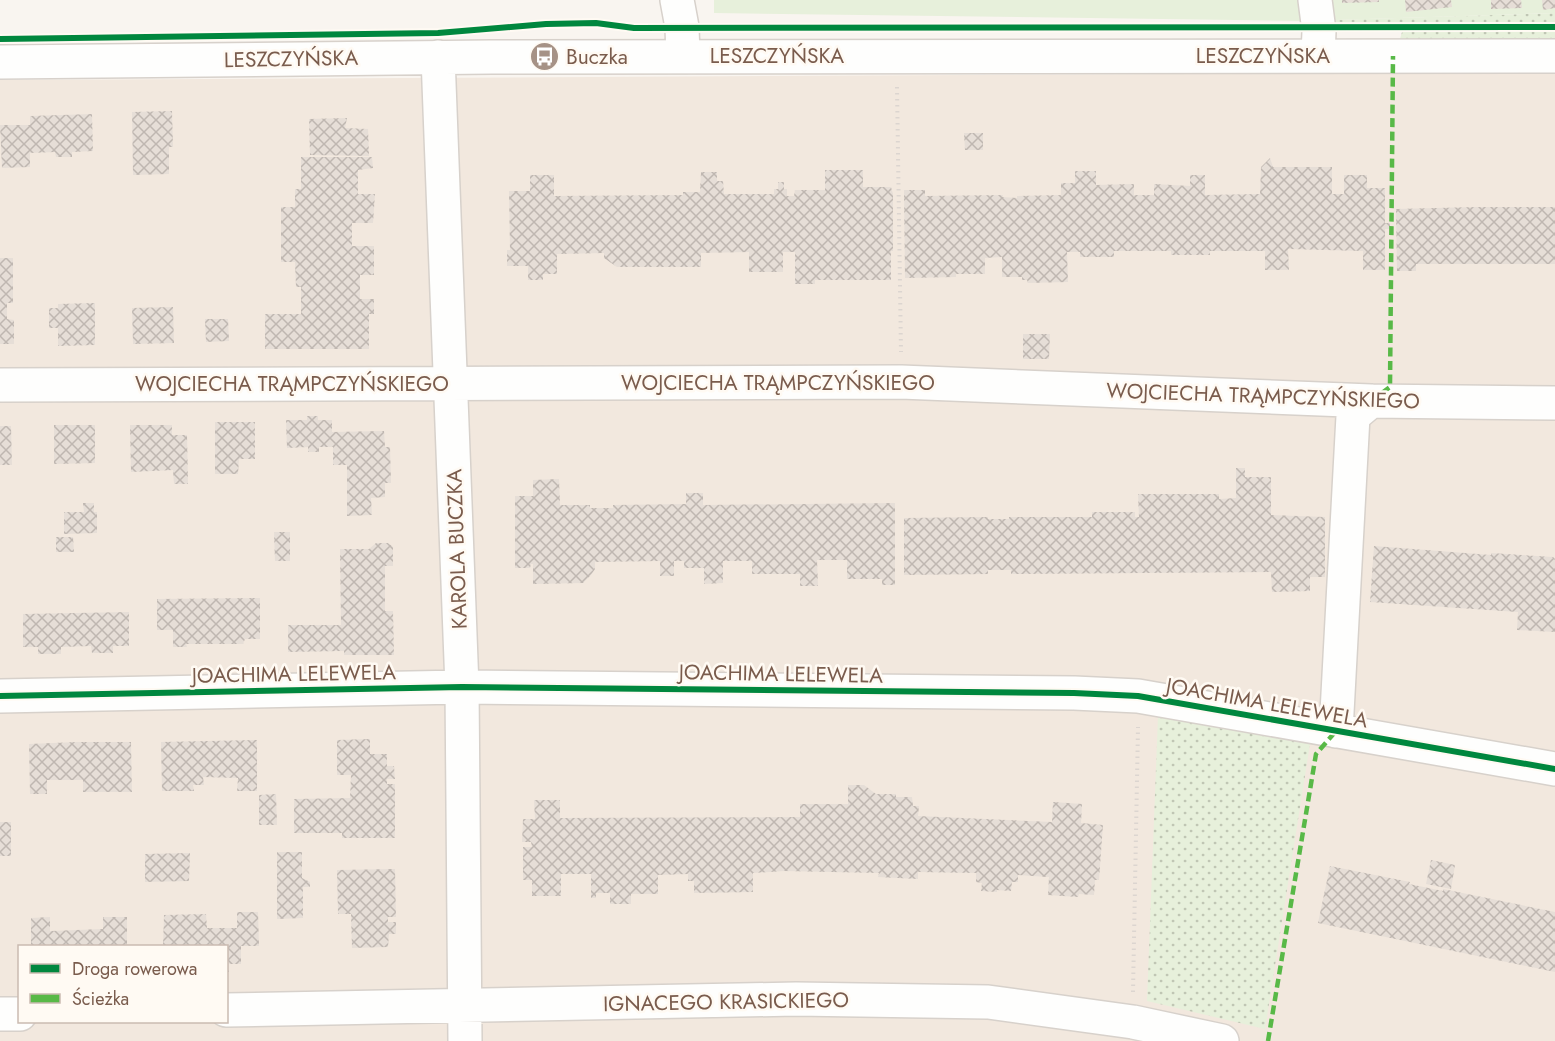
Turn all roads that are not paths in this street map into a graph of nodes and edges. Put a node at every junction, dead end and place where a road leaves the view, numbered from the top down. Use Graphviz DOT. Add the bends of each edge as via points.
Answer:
graph roads {
  1 [pos="677,0"];
  2 [pos="1315,0"];
  3 [pos="683,56"];
  4 [pos="1318,56"];
  5 [pos="1555,56"];
  6 [pos="438,57"];
  7 [pos="0,62"];
  8 [pos="452,383"];
  9 [pos="0,386"];
  10 [pos="1371,402"];
  11 [pos="1555,403"];
  12 [pos="462,687"];
  13 [pos="0,696"];
  14 [pos="1336,732"];
  15 [pos="1555,769"];
  16 [pos="464,1006"];
  17 [pos="228,1010"];
  18 [pos="0,1014"];
  19 [pos="18,1014"];
  20 [pos="465,1041"];
  21 [pos="1222,1041"];
  1 -- 3 [label="street"];
  2 -- 4 [label="street"];
  3 -- 4 [label="street, LESZCZYŃSKA"];
  3 -- 6 [label="street, LESZCZYŃSKA"];
  4 -- 5 [label="street, LESZCZYŃSKA"];
  6 -- 7 [label="street, LESZCZYŃSKA"];
  6 -- 8 [label="street, KAROLA BUCZKA"];
  8 -- 9 [label="street, WOJCIECHA TRĄMPCZYŃSKIEGO"];
  8 -- 10 [label="street, WOJCIECHA TRĄMPCZYŃSKIEGO" via="901,382"];
  8 -- 12 [label="street, KAROLA BUCZKA"];
  10 -- 11 [label="street, WOJCIECHA TRĄMPCZYŃSKIEGO"];
  10 -- 14 [label="street" via="1353,416"];
  12 -- 13 [label="street, JOACHIMA LELEWELA"];
  12 -- 14 [label="street, JOACHIMA LELEWELA" via="1138,696"];
  12 -- 16 [label="street, KAROLA BUCZKA"];
  14 -- 15 [label="street, JOACHIMA LELEWELA"];
  16 -- 17 [label="street, IGNACEGO KRASICKIEGO"];
  16 -- 20 [label="street, KAROLA BUCZKA"];
  16 -- 21 [label="street, IGNACEGO KRASICKIEGO" via="796,999 988,1002 1133,1023"];
  18 -- 19 [label="street"];
}
